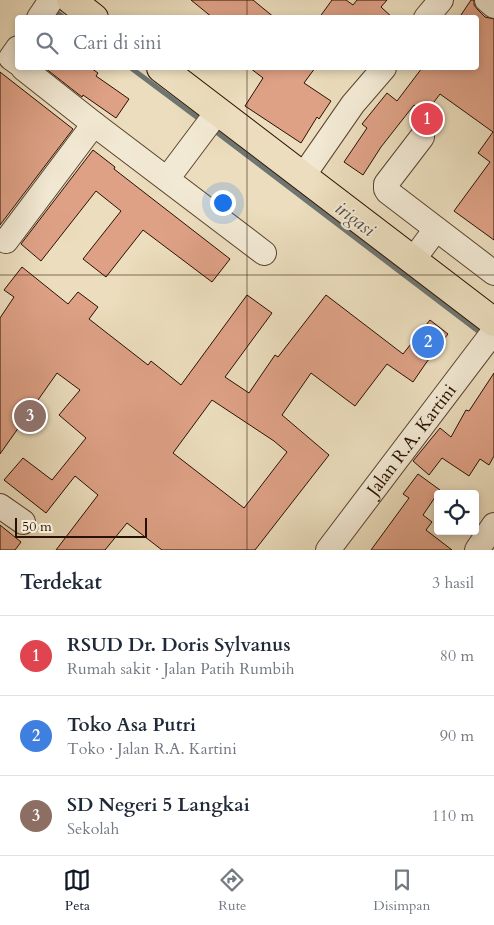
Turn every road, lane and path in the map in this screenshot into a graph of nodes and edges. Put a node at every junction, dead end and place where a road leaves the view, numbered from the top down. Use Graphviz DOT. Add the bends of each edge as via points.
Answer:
graph roads {
  1 [pos="51,0"];
  2 [pos="71,0"];
  3 [pos="441,0"];
  4 [pos="487,0"];
  5 [pos="494,6"];
  6 [pos="41,15"];
  7 [pos="90,15"];
  8 [pos="428,15"];
  9 [pos="30,70"];
  10 [pos="163,70"];
  11 [pos="382,70"];
  12 [pos="218,111"];
  13 [pos="94,124"];
  14 [pos="422,137"];
  15 [pos="303,176"];
  16 [pos="167,179"];
  17 [pos="436,229"];
  18 [pos="6,241"];
  19 [pos="264,253"];
  20 [pos="413,260"];
  21 [pos="494,273"];
  22 [pos="494,322"];
  23 [pos="494,331"];
  24 [pos="0,506"];
  25 [pos="23,522"];
  26 [pos="494,525"];
  27 [pos="328,550"];
  28 [pos="477,550"];
  1 -- 6 [label="street"];
  2 -- 7 [label="main road"];
  3 -- 8 [label="street"];
  4 -- 5 [label="street"];
  9 -- 13 [label="street"];
  10 -- 12 [label="main road"];
  11 -- 15 [label="street" via="353,104"];
  12 -- 15 [label="main road"];
  12 -- 16 [label="street"];
  13 -- 16 [label="street"];
  13 -- 18 [label="street"];
  14 -- 17 [label="street" via="386,188"];
  15 -- 20 [label="main road"];
  16 -- 19 [label="street"];
  17 -- 20 [label="street"];
  17 -- 21 [label="street"];
  20 -- 22 [label="main road"];
  23 -- 27 [label="street, Jalan R.A. Kartini"];
  24 -- 25 [label="street"];
  26 -- 28 [label="street"];
}
